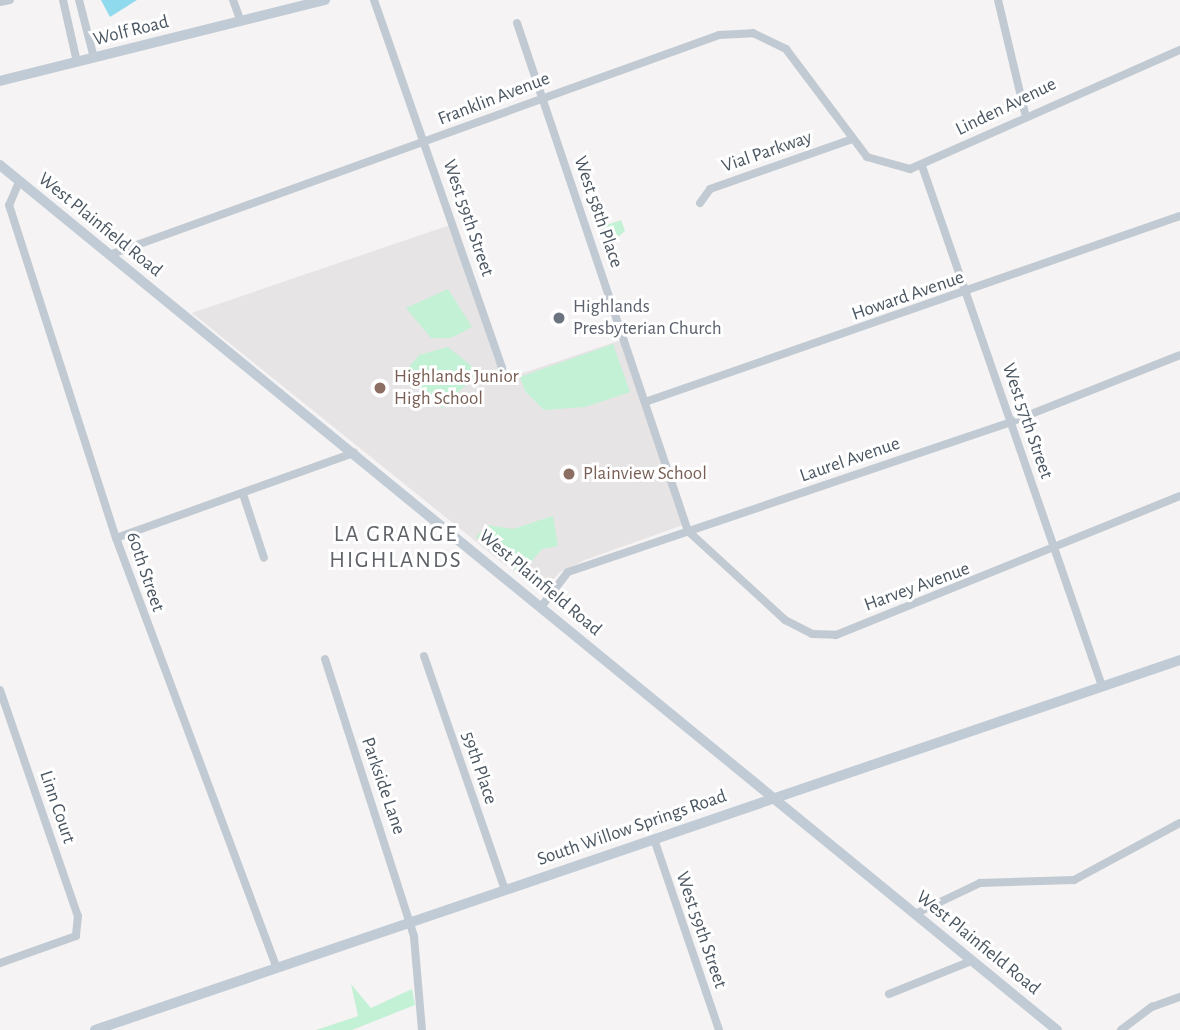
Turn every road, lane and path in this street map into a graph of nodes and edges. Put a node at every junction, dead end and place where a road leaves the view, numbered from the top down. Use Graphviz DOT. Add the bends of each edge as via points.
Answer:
graph roads {
  1 [pos="10,0"];
  2 [pos="63,0"];
  3 [pos="79,0"];
  4 [pos="233,0"];
  5 [pos="325,0"];
  6 [pos="374,0"];
  7 [pos="998,0"];
  8 [pos="0,2"];
  9 [pos="311,3"];
  10 [pos="241,22"];
  11 [pos="517,23"];
  12 [pos="1180,50"];
  13 [pos="94,58"];
  14 [pos="78,62"];
  15 [pos="0,81"];
  16 [pos="542,97"];
  17 [pos="1026,113"];
  18 [pos="850,139"];
  19 [pos="427,143"];
  20 [pos="0,165"];
  21 [pos="922,166"];
  22 [pos="19,182"];
  23 [pos="700,203"];
  24 [pos="1180,216"];
  25 [pos="109,255"];
  26 [pos="967,292"];
  27 [pos="1180,355"];
  28 [pos="502,368"];
  29 [pos="645,402"];
  30 [pos="1011,422"];
  31 [pos="354,453"];
  32 [pos="243,494"];
  33 [pos="1180,496"];
  34 [pos="688,531"];
  35 [pos="116,538"];
  36 [pos="1055,551"];
  37 [pos="264,558"];
  38 [pos="541,607"];
  39 [pos="424,656"];
  40 [pos="324,659"];
  41 [pos="1180,660"];
  42 [pos="1102,686"];
  43 [pos="0,690"];
  44 [pos="775,798"];
  45 [pos="1180,823"];
  46 [pos="654,839"];
  47 [pos="505,890"];
  48 [pos="915,914"];
  49 [pos="410,923"];
  50 [pos="971,961"];
  51 [pos="0,963"];
  52 [pos="277,968"];
  53 [pos="889,994"];
  54 [pos="1180,997"];
  55 [pos="97,1030"];
  56 [pos="422,1030"];
  57 [pos="719,1030"];
  58 [pos="1057,1030"];
  59 [pos="1121,1030"];
  1 -- 8 [label="street"];
  2 -- 14 [label="street"];
  3 -- 13 [label="street"];
  4 -- 10 [label="street"];
  5 -- 9 [label="main road, Wolf Road"];
  6 -- 19 [label="street, West 59th Street"];
  7 -- 17 [label="street"];
  9 -- 10 [label="main road, Wolf Road"];
  10 -- 13 [label="main road, Wolf Road"];
  11 -- 16 [label="street, West 58th Place"];
  12 -- 17 [label="street, Linden Avenue"];
  13 -- 14 [label="main road, Wolf Road"];
  14 -- 15 [label="main road, Wolf Road"];
  16 -- 18 [label="street, Franklin Avenue" via="709,38 753,33 797,58"];
  16 -- 19 [label="street, Franklin Avenue"];
  16 -- 29 [label="street, West 58th Place"];
  17 -- 21 [label="street, Linden Avenue"];
  18 -- 21 [label="street" via="874,161"];
  18 -- 23 [label="street, Vial Parkway" via="710,189"];
  19 -- 25 [label="street, Franklin Avenue"];
  19 -- 28 [label="street, West 59th Street"];
  20 -- 22 [label="main road, West Plainfield Road"];
  21 -- 26 [label="street, West 57th Street"];
  22 -- 25 [label="main road, West Plainfield Road"];
  22 -- 35 [label="street, 60th Street" via="9,205"];
  24 -- 26 [label="street, Howard Avenue"];
  25 -- 31 [label="main road, West Plainfield Road"];
  26 -- 29 [label="street, Howard Avenue"];
  26 -- 30 [label="street, West 57th Street"];
  27 -- 30 [label="street, Laurel Avenue"];
  29 -- 34 [label="street, West 58th Place"];
  30 -- 34 [label="street, Laurel Avenue"];
  30 -- 36 [label="street, West 57th Street"];
  31 -- 32 [label="street"];
  31 -- 38 [label="main road, West Plainfield Road"];
  32 -- 35 [label="street"];
  32 -- 37 [label="street"];
  33 -- 36 [label="street, Harvey Avenue"];
  34 -- 36 [label="street, Harvey Avenue" via="785,620 812,635 836,635"];
  34 -- 38 [label="street, Laurel Avenue" via="568,572"];
  35 -- 52 [label="street, 60th Street"];
  36 -- 42 [label="street, West 57th Street"];
  38 -- 44 [label="main road, West Plainfield Road"];
  39 -- 47 [label="street, 59th Place"];
  40 -- 49 [label="street, Parkside Lane"];
  41 -- 42 [label="main road, South Willow Springs Road"];
  42 -- 44 [label="main road, South Willow Springs Road"];
  43 -- 51 [label="street, Linn Court" via="78,916 76,936"];
  44 -- 46 [label="main road, South Willow Springs Road"];
  44 -- 48 [label="main road, West Plainfield Road"];
  45 -- 48 [label="street" via="1074,880 981,883"];
  46 -- 47 [label="main road, South Willow Springs Road"];
  46 -- 57 [label="street, West 59th Street"];
  47 -- 49 [label="main road, South Willow Springs Road"];
  48 -- 50 [label="main road, West Plainfield Road"];
  49 -- 52 [label="main road, South Willow Springs Road"];
  49 -- 56 [label="street"];
  50 -- 53 [label="street"];
  50 -- 58 [label="main road, West Plainfield Road"];
  52 -- 55 [label="main road, South Willow Springs Road"];
  54 -- 59 [label="street" via="1152,1007"];
}
